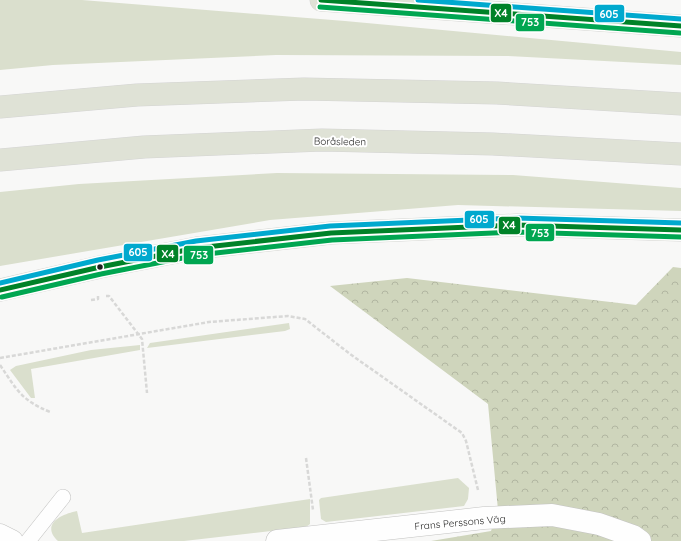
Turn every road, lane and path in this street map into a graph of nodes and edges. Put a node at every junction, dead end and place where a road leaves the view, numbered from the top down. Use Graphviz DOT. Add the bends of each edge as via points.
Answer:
graph roads {
  1 [pos="321,0"];
  2 [pos="681,26"];
  3 [pos="681,104"];
  4 [pos="0,107"];
  5 [pos="681,154"];
  6 [pos="0,160"];
  7 [pos="681,230"];
  8 [pos="0,290"];
  9 [pos="96,296"];
  10 [pos="140,335"];
  11 [pos="0,358"];
  12 [pos="0,365"];
  13 [pos="147,393"];
  14 [pos="50,412"];
  15 [pos="306,458"];
  16 [pos="63,497"];
  17 [pos="484,518"];
  18 [pos="0,535"];
  19 [pos="317,536"];
  20 [pos="12,541"];
  21 [pos="28,541"];
  22 [pos="277,541"];
  23 [pos="640,541"];
  1 -- 2 [label="highway"];
  3 -- 4 [label="highway" via="497,93 304,89 137,95"];
  5 -- 6 [label="highway, Boråsleden" via="493,144 322,140 144,147"];
  7 -- 8 [label="highway" via="518,225 331,233 197,248"];
  9 -- 10 [label="path" via="109,296"];
  10 -- 11 [label="path"];
  10 -- 13 [label="path"];
  10 -- 17 [label="path" via="209,322 288,316 305,319 462,433"];
  12 -- 14 [label="path" via="22,397"];
  15 -- 19 [label="path"];
  16 -- 21 [label="lane"];
  17 -- 19 [label="street, Frans Perssons Väg"];
  17 -- 23 [label="street, Frans Perssons Väg" via="552,515 599,524"];
  18 -- 20 [label="street"];
  19 -- 22 [label="street, Frans Perssons Väg"];
}
